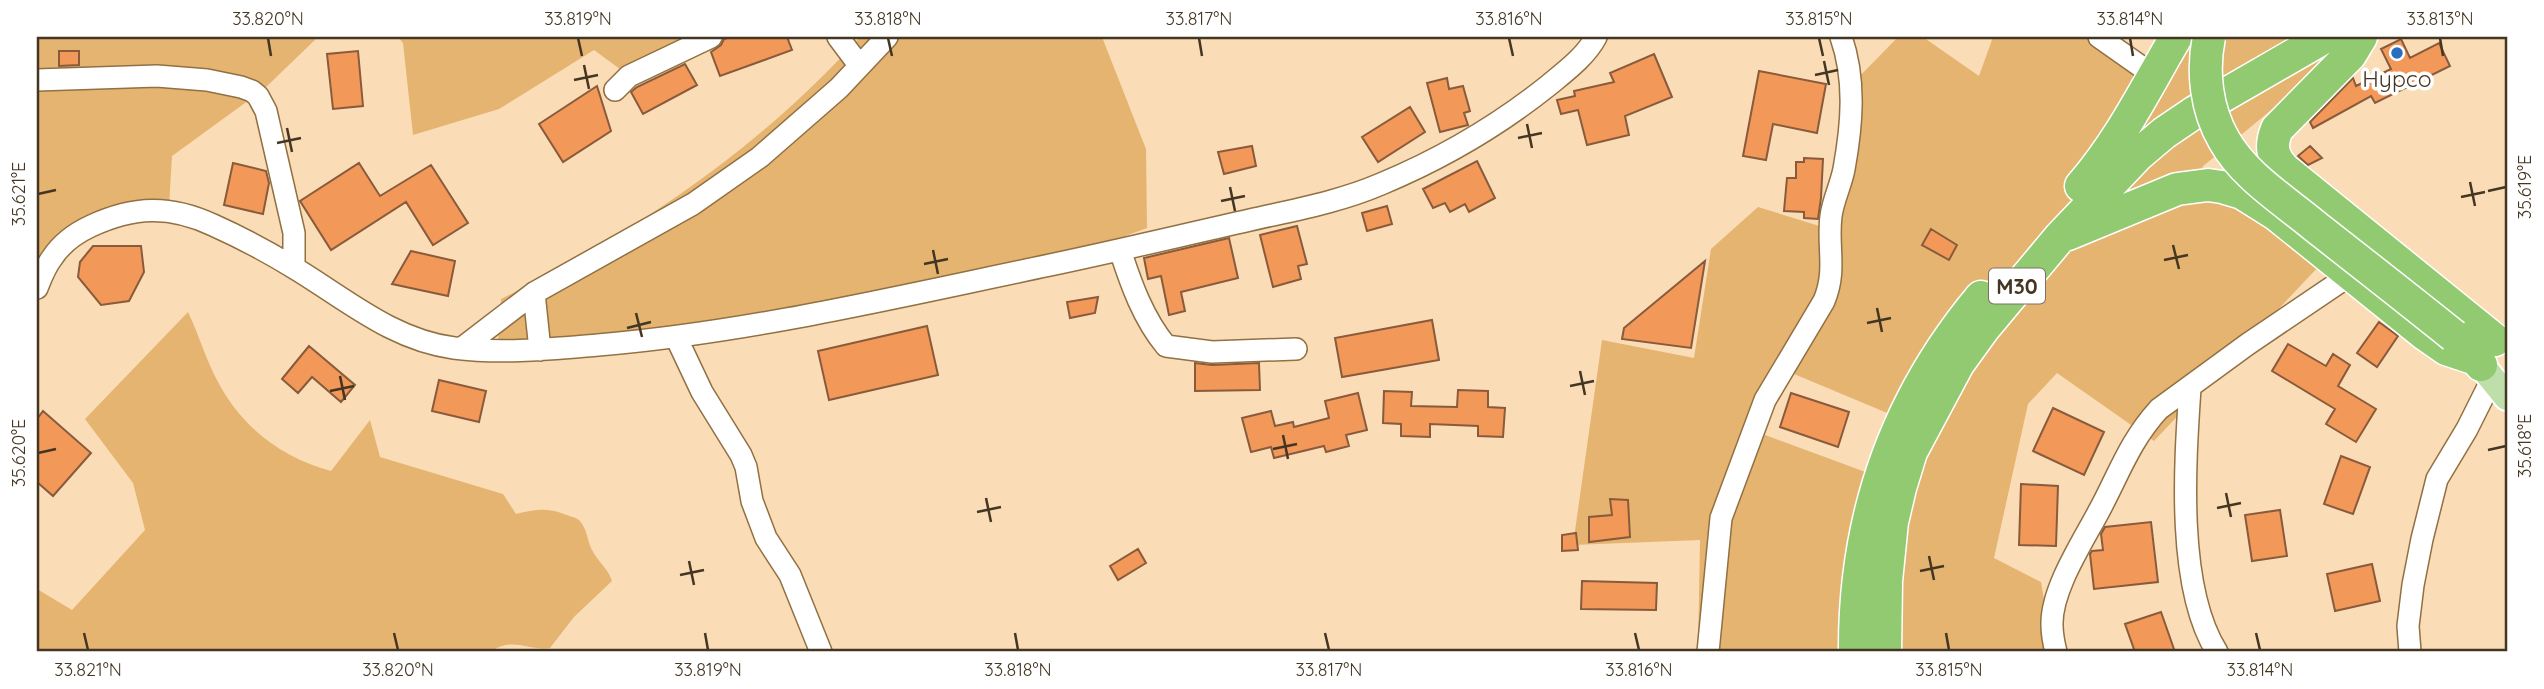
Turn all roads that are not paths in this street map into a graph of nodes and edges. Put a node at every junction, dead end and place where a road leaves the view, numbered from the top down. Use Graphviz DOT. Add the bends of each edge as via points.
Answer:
graph roads {
  1 [pos="711,37"];
  2 [pos="838,37"];
  3 [pos="887,37"];
  4 [pos="1840,37"];
  5 [pos="2099,37"];
  6 [pos="2177,37"];
  7 [pos="2210,37"];
  8 [pos="2325,37"];
  9 [pos="2361,37"];
  10 [pos="1597,40"];
  11 [pos="2284,61"];
  12 [pos="859,65"];
  13 [pos="2153,75"];
  14 [pos="37,80"];
  15 [pos="615,90"];
  16 [pos="2128,147"];
  17 [pos="2285,170"];
  18 [pos="2248,198"];
  19 [pos="2060,237"];
  20 [pos="1120,250"];
  21 [pos="294,267"];
  22 [pos="2350,275"];
  23 [pos="37,288"];
  24 [pos="534,293"];
  25 [pos="676,337"];
  26 [pos="461,348"];
  27 [pos="1296,349"];
  28 [pos="540,350"];
  29 [pos="2498,361"];
  30 [pos="2190,388"];
  31 [pos="821,652"];
  32 [pos="1708,652"];
  33 [pos="1855,652"];
  34 [pos="1885,652"];
  35 [pos="2056,652"];
  36 [pos="2217,652"];
  37 [pos="2410,652"];
  1 -- 15 [label="street" via="629,76"];
  2 -- 12 [label="street"];
  3 -- 12 [label="street"];
  4 -- 32 [label="street" via="1853,94 1843,170 1831,216 1832,283 1765,400 1721,518"];
  5 -- 13 [label="street"];
  6 -- 11 [label="highway" via="2199,56 2226,68 2257,68"];
  6 -- 13 [label="highway, M30"];
  7 -- 29 [label="highway, bridge" via="2209,101 2215,123 2238,159 2454,336"];
  8 -- 11 [label="highway, M30"];
  9 -- 17 [label="highway" via="2350,55 2277,129 2271,142 2273,153"];
  10 -- 20 [label="street" via="1524,105 1432,160 1379,185 1332,201"];
  11 -- 16 [label="highway, M30"];
  12 -- 24 [label="street" via="760,157 693,204"];
  13 -- 16 [label="highway, M30"];
  14 -- 21 [label="street" via="158,76 206,80 252,91 266,111 294,233"];
  16 -- 19 [label="highway, M30"];
  16 -- 33 [label="highway, M30" via="2102,162 1964,318 1928,372 1895,434 1875,487 1856,593"];
  17 -- 18 [label="highway" via="2259,174"];
  17 -- 29 [label="highway"];
  18 -- 19 [label="highway" via="2208,185 2177,189"];
  18 -- 22 [label="highway" via="2277,215"];
  19 -- 34 [label="highway, M30" via="1958,364 1911,452 1892,522 1885,581"];
  20 -- 25 [label="street"];
  20 -- 27 [label="street" via="1139,302 1166,346 1212,352"];
  21 -- 23 [label="street" via="209,223 171,211 145,210 117,214 74,236 51,258"];
  21 -- 26 [label="street" via="398,333"];
  22 -- 29 [label="highway" via="2446,349"];
  22 -- 30 [label="street"];
  24 -- 26 [label="street"];
  24 -- 28 [label="street"];
  25 -- 28 [label="street"];
  25 -- 31 [label="street" via="702,392 741,455 766,538 790,575"];
  26 -- 28 [label="street"];
  29 -- 37 [label="street" via="2467,429 2437,479 2413,585"];
  30 -- 35 [label="street" via="2153,416 2118,469 2062,582 2051,624"];
  30 -- 36 [label="street" via="2187,541 2196,598"];
}
